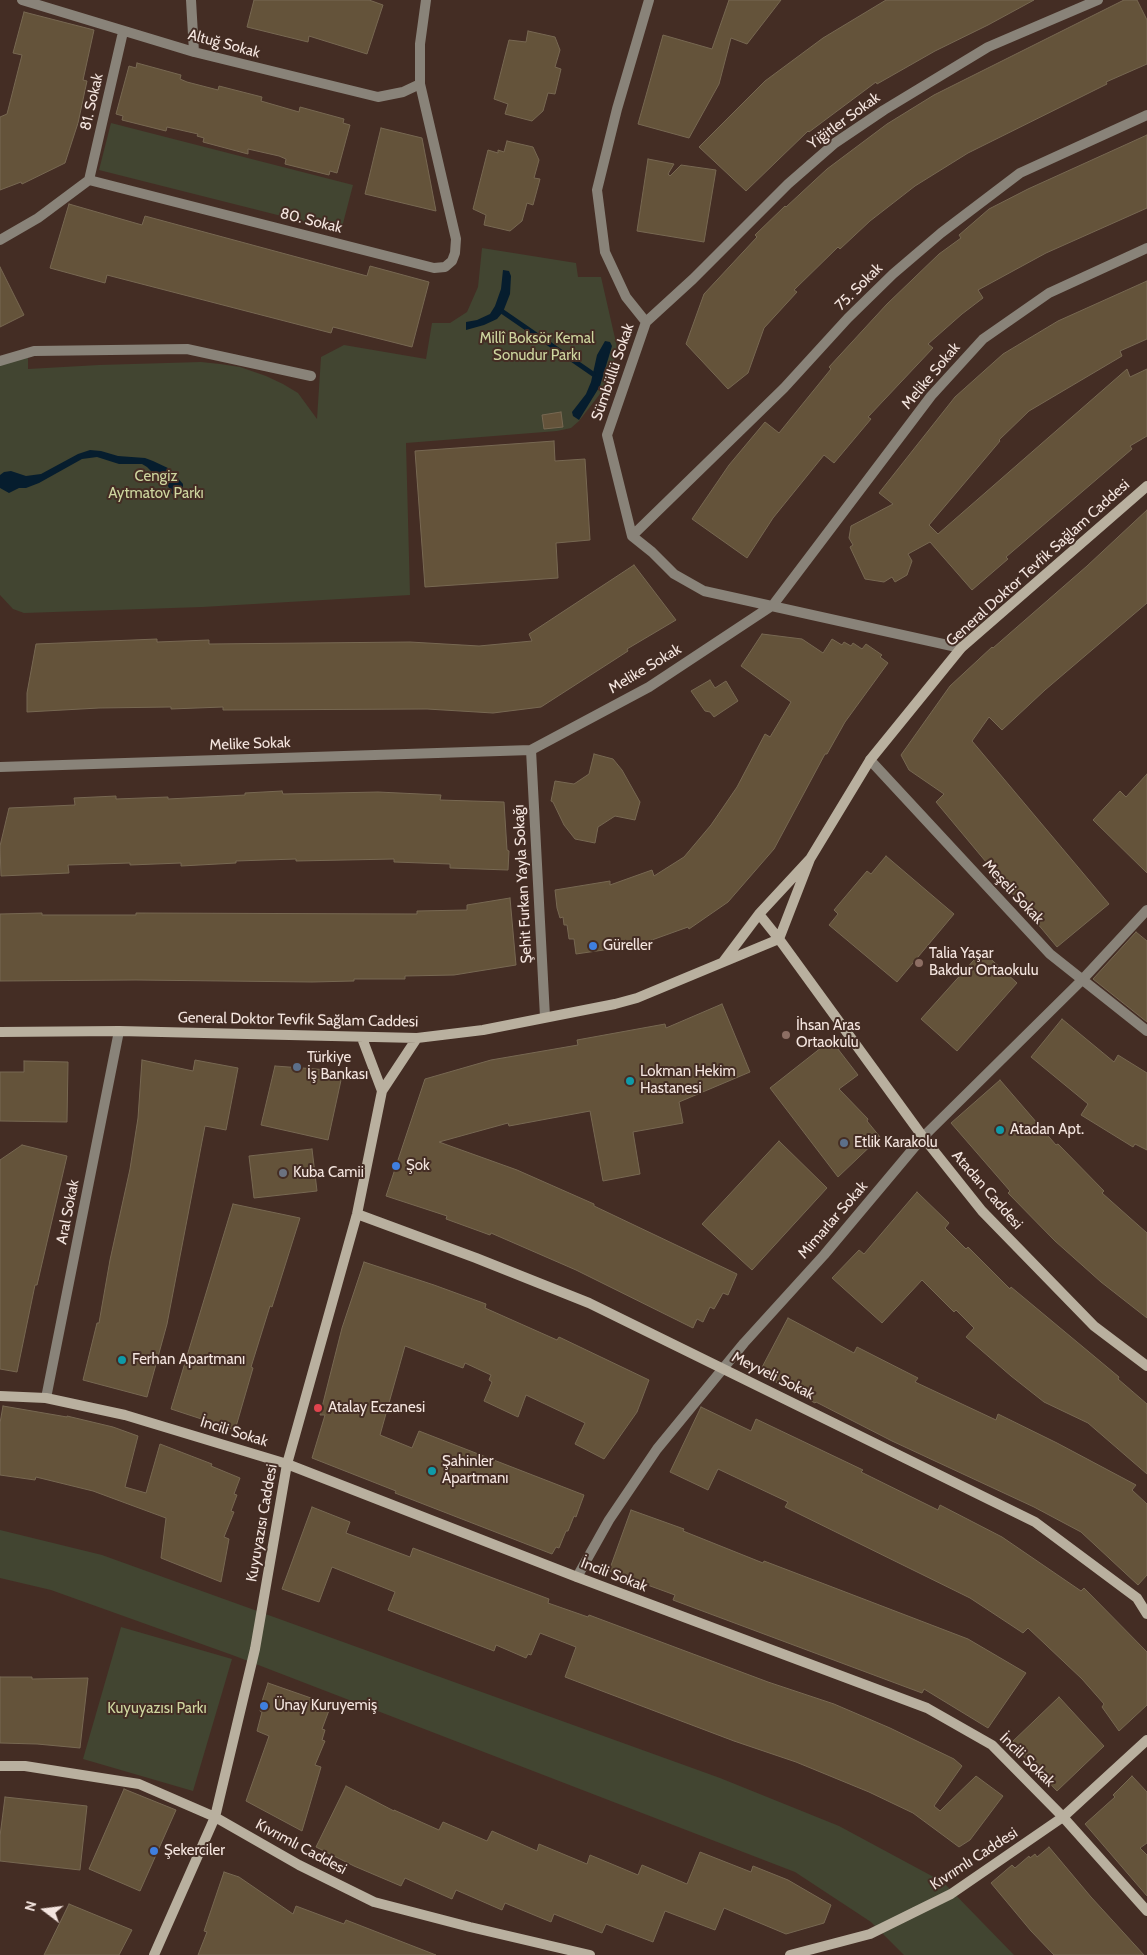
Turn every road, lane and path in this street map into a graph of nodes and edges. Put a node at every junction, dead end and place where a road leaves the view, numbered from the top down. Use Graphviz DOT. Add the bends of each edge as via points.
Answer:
graph roads {
  1 [pos="22,0"];
  2 [pos="191,0"];
  3 [pos="426,0"];
  4 [pos="649,0"];
  5 [pos="1098,0"];
  6 [pos="124,32"];
  7 [pos="194,52"];
  8 [pos="420,84"];
  9 [pos="1147,115"];
  10 [pos="89,180"];
  11 [pos="0,240"];
  12 [pos="1147,248"];
  13 [pos="646,322"];
  14 [pos="0,361"];
  15 [pos="311,376"];
  16 [pos="1147,486"];
  17 [pos="632,536"];
  18 [pos="773,605"];
  19 [pos="961,648"];
  20 [pos="530,750"];
  21 [pos="870,760"];
  22 [pos="0,766"];
  23 [pos="810,859"];
  24 [pos="1147,910"];
  25 [pos="759,914"];
  26 [pos="780,938"];
  27 [pos="722,963"];
  28 [pos="1082,980"];
  29 [pos="546,1017"];
  30 [pos="119,1031"];
  31 [pos="1147,1031"];
  32 [pos="0,1032"];
  33 [pos="362,1038"];
  34 [pos="417,1038"];
  35 [pos="382,1090"];
  36 [pos="923,1137"];
  37 [pos="357,1214"];
  38 [pos="1147,1366"];
  39 [pos="724,1368"];
  40 [pos="0,1396"];
  41 [pos="46,1398"];
  42 [pos="288,1464"];
  43 [pos="577,1577"];
  44 [pos="1147,1614"];
  45 [pos="1147,1740"];
  46 [pos="0,1766"];
  47 [pos="215,1817"];
  48 [pos="1063,1817"];
  49 [pos="1147,1911"];
  50 [pos="154,1955"];
  51 [pos="590,1955"];
  52 [pos="790,1955"];
  1 -- 6 [label="street, Altuğ Sokak"];
  2 -- 7 [label="street"];
  3 -- 8 [label="street" via="420,44"];
  4 -- 13 [label="street, Sümbüllü Sokak" via="597,190 605,252 626,296"];
  5 -- 13 [label="street, Yiğitler Sokak" via="988,48 835,143 788,184"];
  6 -- 7 [label="street, Altuğ Sokak"];
  6 -- 10 [label="street, 81. Sokak"];
  7 -- 8 [label="street, Altuğ Sokak" via="378,98"];
  8 -- 10 [label="street, 80. Sokak" via="456,239 452,261 445,267 434,268"];
  9 -- 17 [label="street, 75. Sokak" via="1020,173 941,233 848,318 784,388"];
  10 -- 11 [label="street" via="38,218"];
  12 -- 18 [label="street, Melike Sokak" via="1048,293 983,339 931,396"];
  13 -- 17 [label="street, Sümbüllü Sokak" via="607,435"];
  14 -- 15 [label="street" via="34,351 187,349"];
  16 -- 19 [label="street, General Doktor Tevfik Sağlam Caddesi"];
  17 -- 18 [label="street" via="674,574 704,591"];
  18 -- 19 [label="street"];
  18 -- 20 [label="street, Melike Sokak" via="649,686"];
  19 -- 21 [label="street, General Doktor Tevfik Sağlam Caddesi"];
  20 -- 22 [label="street, Melike Sokak"];
  20 -- 29 [label="street, Şehit Furkan Yayla Sokağı"];
  21 -- 23 [label="street, General Doktor Tevfik Sağlam Caddesi"];
  21 -- 28 [label="street, Meşeli Sokak" via="1050,954"];
  23 -- 25 [label="street, General Doktor Tevfik Sağlam Caddesi"];
  23 -- 26 [label="street"];
  24 -- 28 [label="street, Mimarlar Sokak"];
  25 -- 26 [label="street, Atadan Caddesi"];
  25 -- 27 [label="street, General Doktor Tevfik Sağlam Caddesi"];
  26 -- 27 [label="street"];
  26 -- 36 [label="street, Atadan Caddesi"];
  27 -- 29 [label="street, General Doktor Tevfik Sağlam Caddesi" via="637,998"];
  28 -- 31 [label="street, Meşeli Sokak"];
  28 -- 36 [label="street, Mimarlar Sokak"];
  29 -- 34 [label="street, General Doktor Tevfik Sağlam Caddesi" via="483,1030"];
  30 -- 32 [label="street, General Doktor Tevfik Sağlam Caddesi"];
  30 -- 33 [label="street, General Doktor Tevfik Sağlam Caddesi"];
  30 -- 41 [label="street, Aral Sokak"];
  33 -- 34 [label="street, General Doktor Tevfik Sağlam Caddesi"];
  33 -- 35 [label="street"];
  34 -- 35 [label="street"];
  35 -- 37 [label="street, Kuyuyazısı Caddesi"];
  36 -- 38 [label="street, Atadan Caddesi" via="982,1211 1087,1319"];
  36 -- 39 [label="street, Mimarlar Sokak"];
  37 -- 39 [label="street, Meyveli Sokak" via="588,1303"];
  37 -- 42 [label="street, Kuyuyazısı Caddesi"];
  39 -- 43 [label="street, Mimarlar Sokak" via="657,1450 609,1520"];
  39 -- 44 [label="street, Meyveli Sokak" via="1035,1522 1136,1598"];
  40 -- 41 [label="street, İncili Sokak"];
  41 -- 42 [label="street, İncili Sokak" via="125,1415"];
  42 -- 43 [label="street, İncili Sokak"];
  42 -- 47 [label="street, Kuyuyazısı Caddesi" via="254,1650"];
  43 -- 48 [label="street, İncili Sokak" via="927,1708 992,1745"];
  45 -- 48 [label="street, Kıvrımlı Caddesi"];
  46 -- 47 [label="street, Kıvrımlı Caddesi" via="25,1766 139,1784"];
  47 -- 50 [label="street, Kuyuyazısı Caddesi"];
  47 -- 51 [label="street, Kıvrımlı Caddesi" via="299,1865 374,1902"];
  48 -- 49 [label="street, İncili Sokak"];
  48 -- 52 [label="street, Kıvrımlı Caddesi" via="951,1894 870,1934"];
}
